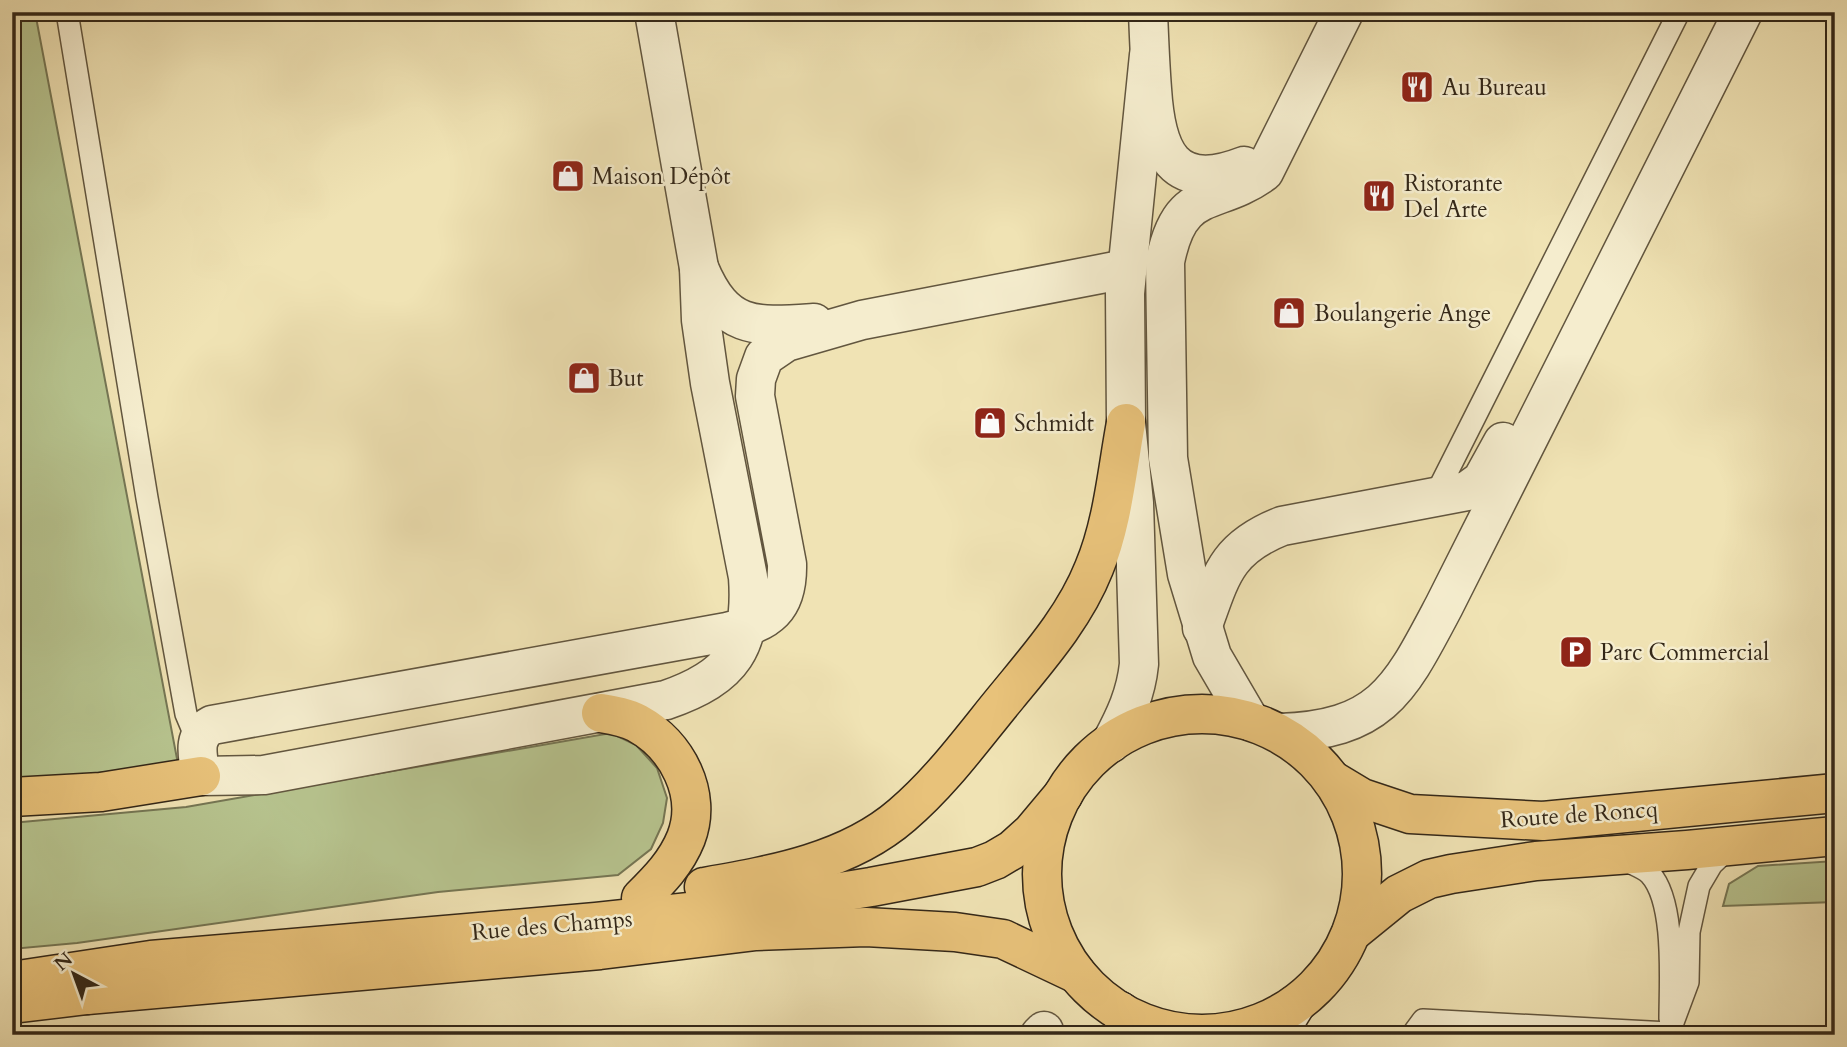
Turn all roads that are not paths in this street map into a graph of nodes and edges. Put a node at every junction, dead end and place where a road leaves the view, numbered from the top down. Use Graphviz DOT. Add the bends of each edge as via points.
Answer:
graph roads {
  1 [pos="67,12"];
  2 [pos="654,12"];
  3 [pos="1148,12"];
  4 [pos="1344,12"];
  5 [pos="1679,12"];
  6 [pos="1719,12"];
  7 [pos="1743,12"];
  8 [pos="1149,55"];
  9 [pos="1278,144"];
  10 [pos="699,268"];
  11 [pos="1126,269"];
  12 [pos="862,320"];
  13 [pos="1126,423"];
  14 [pos="1434,498"];
  15 [pos="748,627"];
  16 [pos="1202,628"];
  17 [pos="601,713"];
  18 [pos="1264,727"];
  19 [pos="1111,743"];
  20 [pos="199,758"];
  21 [pos="1332,780"];
  22 [pos="1835,793"];
  23 [pos="1063,795"];
  24 [pos="12,797"];
  25 [pos="1835,836"];
  26 [pos="1731,846"];
  27 [pos="1616,855"];
  28 [pos="640,898"];
  29 [pos="527,927"];
  30 [pos="1350,933"];
  31 [pos="1077,974"];
  32 [pos="12,981"];
  33 [pos="12,987"];
  34 [pos="87,995"];
  35 [pos="12,1004"];
  36 [pos="1126,1023"];
  37 [pos="1267,1025"];
  38 [pos="1670,1034"];
  39 [pos="1412,1035"];
  1 -- 20 [label="lane" via="147,498 186,714"];
  2 -- 10 [label="street"];
  3 -- 8 [label="street"];
  4 -- 9 [label="street"];
  5 -- 14 [label="lane"];
  6 -- 14 [label="street" via="1490,468 1467,491"];
  7 -- 18 [label="street" via="1405,677 1369,712 1348,721 1316,731"];
  8 -- 9 [label="street" via="1157,135 1172,162 1183,170 1209,174 1242,167"];
  8 -- 11 [label="street"];
  9 -- 16 [label="street" via="1264,172 1205,198 1183,216 1169,242 1165,262 1168,458 1187,574"];
  10 -- 12 [label="street" via="717,302 752,323"];
  10 -- 15 [label="street" via="710,383 748,577"];
  11 -- 12 [label="street"];
  11 -- 13 [label="street"];
  12 -- 15 [label="street" via="786,342 764,357 760,367 755,396 788,582 778,606"];
  13 -- 19 [label="street" via="1134,503 1139,664 1137,685"];
  13 -- 28 [label="main road" via="1108,523 1086,589 1041,654 918,801 872,836 807,864"];
  14 -- 16 [label="street" via="1282,526 1257,538 1224,570"];
  15 -- 17 [label="street" via="723,671 706,683 666,699"];
  15 -- 20 [label="street" via="212,725 200,734"];
  16 -- 18 [label="street" via="1218,670"];
  17 -- 20 [label="street" via="264,775"];
  17 -- 28 [label="main road" via="636,722 666,745 691,795 687,836 672,866"];
  18 -- 19 [label="main road" via="1229,716 1188,714 1147,723"];
  18 -- 21 [label="main road" via="1307,753"];
  19 -- 23 [label="main road" via="1076,775"];
  20 -- 24 [label="main road" via="101,792"];
  21 -- 22 [label="main road, Route de Roncq" via="1362,799 1410,814 1543,821"];
  21 -- 30 [label="main road" via="1351,815 1361,854 1361,894"];
  23 -- 29 [label="main road, Rue des Champs" via="1012,850 977,867 773,903"];
  23 -- 31 [label="main road" via="1046,839 1043,886 1053,932"];
  25 -- 26 [label="main road, Route de Roncq"];
  26 -- 27 [label="main road, Route de Roncq"];
  26 -- 38 [label="lane" via="1712,864 1699,886 1689,932 1688,982"];
  27 -- 30 [label="main road, Route de Roncq" via="1500,866 1429,879 1399,894"];
  27 -- 38 [label="lane" via="1650,874 1660,893 1670,936"];
  28 -- 29 [label="main road"];
  29 -- 32 [label="main road, Rue des Champs" via="151,960"];
  30 -- 37 [label="main road" via="1328,972"];
  31 -- 34 [label="main road, Rue des Champs" via="1003,939 866,928 756,932"];
  31 -- 36 [label="main road"];
  33 -- 34 [label="main road, Rue des Champs"];
  34 -- 35 [label="main road"];
  36 -- 37 [label="main road" via="1141,1021 1185,1033"];
  38 -- 39 [label="lane" via="1423,1020"];
}
